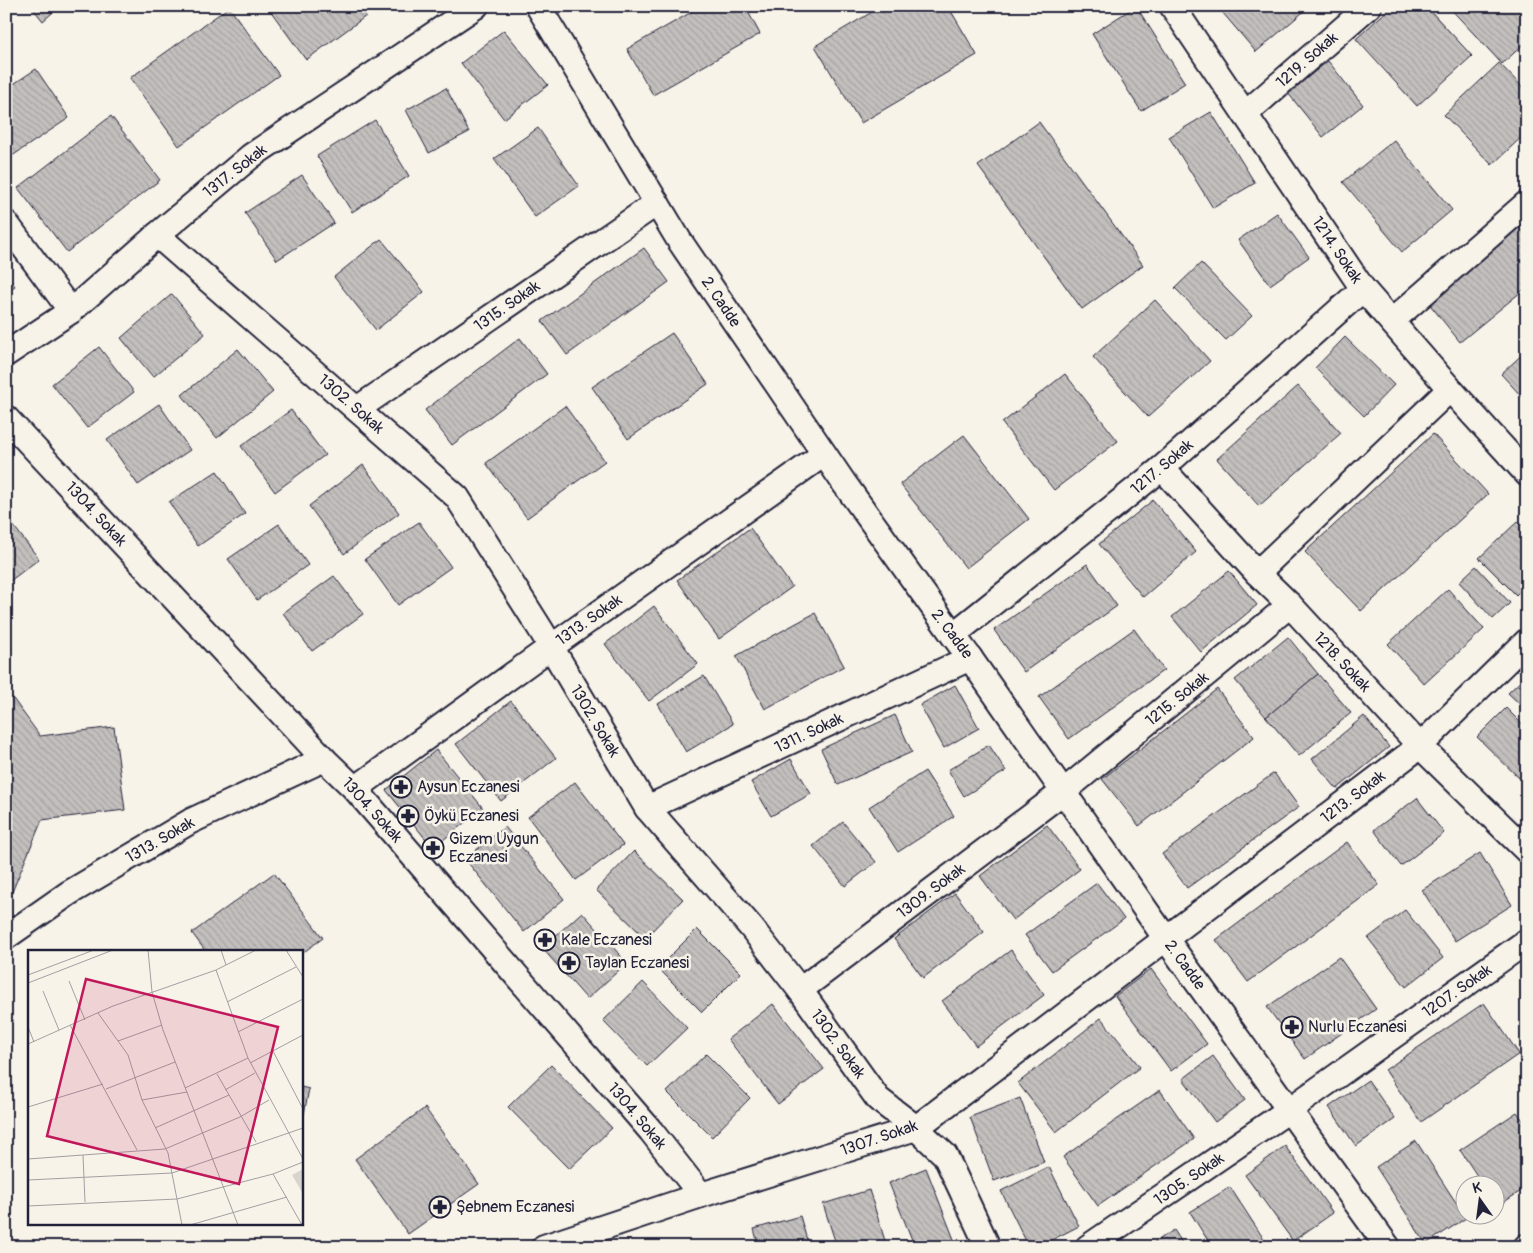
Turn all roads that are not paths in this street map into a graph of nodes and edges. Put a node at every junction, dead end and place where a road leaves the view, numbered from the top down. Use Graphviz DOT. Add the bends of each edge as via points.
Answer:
graph roads {
  1 [pos="476,6"];
  2 [pos="538,6"];
  3 [pos="1172,6"];
  4 [pos="1369,6"];
  5 [pos="1245,114"];
  6 [pos="657,203"];
  7 [pos="1527,203"];
  8 [pos="6,223"];
  9 [pos="157,235"];
  10 [pos="1363,289"];
  11 [pos="71,311"];
  12 [pos="1392,321"];
  13 [pos="6,354"];
  14 [pos="1450,389"];
  15 [pos="357,409"];
  16 [pos="6,418"];
  17 [pos="824,454"];
  18 [pos="1162,468"];
  19 [pos="1527,474"];
  20 [pos="1257,573"];
  21 [pos="1290,605"];
  22 [pos="952,636"];
  23 [pos="1527,641"];
  24 [pos="551,647"];
  25 [pos="970,658"];
  26 [pos="1420,746"];
  27 [pos="324,759"];
  28 [pos="355,789"];
  29 [pos="1063,792"];
  30 [pos="647,808"];
  31 [pos="1527,851"];
  32 [pos="6,937"];
  33 [pos="1166,939"];
  34 [pos="1527,941"];
  35 [pos="800,990"];
  36 [pos="1289,1110"];
  37 [pos="916,1128"];
  38 [pos="702,1195"];
  39 [pos="544,1247"];
  40 [pos="988,1247"];
  41 [pos="1088,1247"];
  42 [pos="1388,1247"];
  1 -- 9 [label="street, 1317. Sokak" via="251,156"];
  2 -- 6 [label="street, 2. Cadde"];
  3 -- 5 [label="street, 1214. Sokak"];
  4 -- 5 [label="street, 1219. Sokak"];
  5 -- 10 [label="street, 1214. Sokak"];
  6 -- 15 [label="street, 1315. Sokak"];
  6 -- 17 [label="street, 2. Cadde"];
  7 -- 12 [label="street"];
  8 -- 11 [label="street"];
  9 -- 11 [label="street, 1317. Sokak"];
  9 -- 15 [label="street, 1302. Sokak"];
  10 -- 12 [label="street, 1214. Sokak"];
  10 -- 18 [label="street, 1217. Sokak"];
  11 -- 13 [label="street, 1317. Sokak"];
  12 -- 14 [label="street, 1214. Sokak"];
  14 -- 19 [label="street, 1214. Sokak"];
  14 -- 20 [label="street"];
  15 -- 24 [label="street, 1302. Sokak" via="457,496"];
  16 -- 27 [label="street, 1304. Sokak"];
  17 -- 22 [label="street, 2. Cadde"];
  17 -- 24 [label="street, 1313. Sokak"];
  18 -- 20 [label="street, 1218. Sokak"];
  18 -- 22 [label="street, 1217. Sokak"];
  20 -- 21 [label="street, 1218. Sokak"];
  21 -- 26 [label="street, 1218. Sokak"];
  21 -- 29 [label="street, 1215. Sokak"];
  22 -- 25 [label="street, 2. Cadde"];
  23 -- 26 [label="street, 1213. Sokak"];
  24 -- 28 [label="street, 1313. Sokak"];
  24 -- 30 [label="street, 1302. Sokak"];
  25 -- 29 [label="street, 2. Cadde"];
  25 -- 30 [label="street, 1311. Sokak"];
  26 -- 31 [label="street, 1218. Sokak"];
  26 -- 33 [label="street, 1213. Sokak"];
  27 -- 28 [label="street, 1304. Sokak"];
  27 -- 32 [label="street, 1313. Sokak" via="191,822 69,893"];
  28 -- 38 [label="street, 1304. Sokak" via="652,1131"];
  29 -- 33 [label="street, 2. Cadde"];
  29 -- 35 [label="street, 1309. Sokak"];
  30 -- 35 [label="street, 1302. Sokak" via="750,926"];
  33 -- 36 [label="street, 2. Cadde"];
  33 -- 37 [label="street, 1307. Sokak"];
  34 -- 36 [label="street, 1207. Sokak"];
  35 -- 37 [label="street, 1302. Sokak" via="878,1098"];
  36 -- 41 [label="street, 1305. Sokak"];
  36 -- 42 [label="street, 2. Cadde"];
  37 -- 38 [label="street, 1307. Sokak"];
  37 -- 40 [label="street, 1302. Sokak" via="945,1155"];
  38 -- 39 [label="street, 1307. Sokak"];
}
